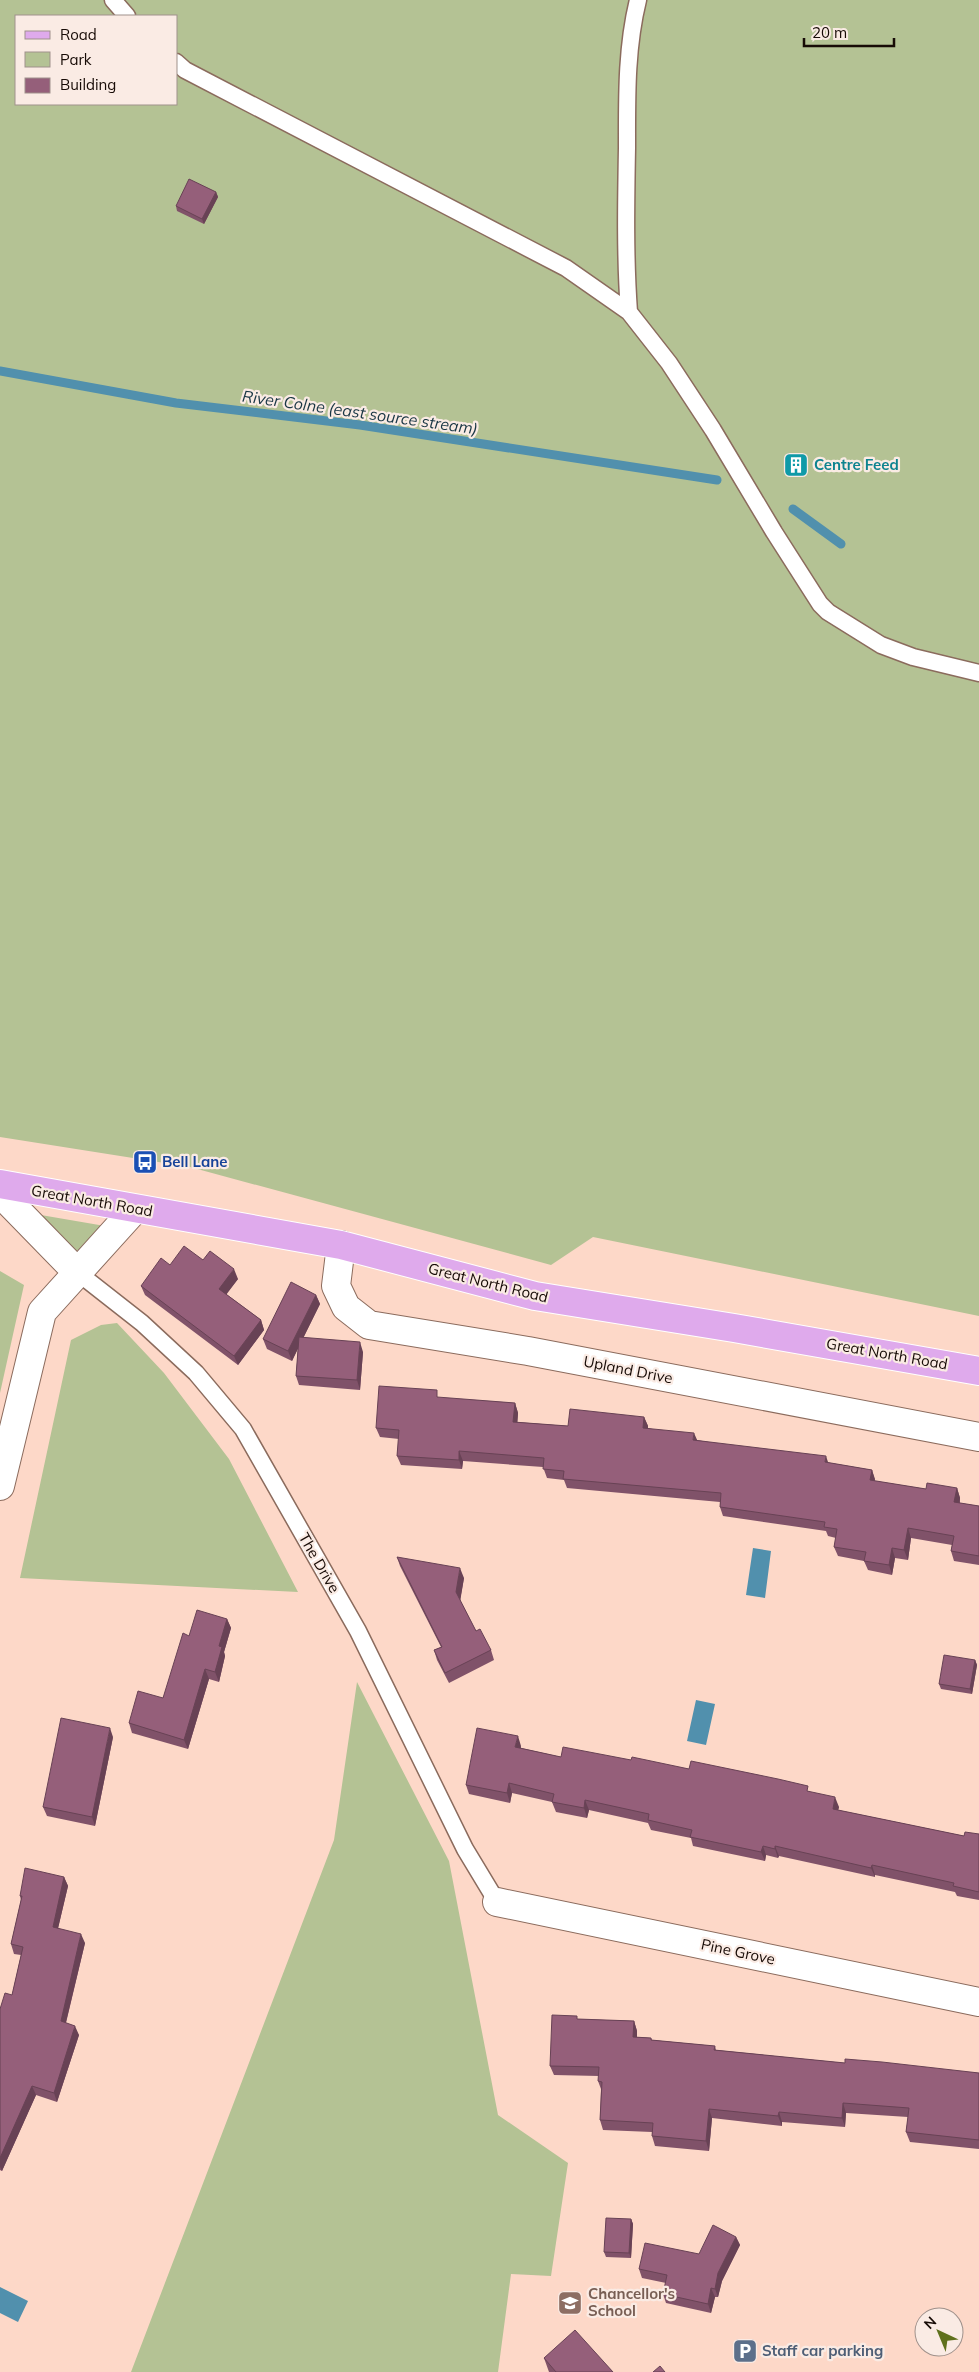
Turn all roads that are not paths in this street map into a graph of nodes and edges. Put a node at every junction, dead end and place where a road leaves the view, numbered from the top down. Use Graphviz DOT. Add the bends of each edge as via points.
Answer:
graph roads {
  1 [pos="113,0"];
  2 [pos="638,0"];
  3 [pos="126,15"];
  4 [pos="178,64"];
  5 [pos="629,312"];
  6 [pos="979,673"];
  7 [pos="0,1184"];
  8 [pos="0,1193"];
  9 [pos="135,1209"];
  10 [pos="341,1245"];
  11 [pos="77,1272"];
  12 [pos="979,1371"];
  13 [pos="979,1437"];
  14 [pos="0,1486"];
  15 [pos="497,1902"];
  16 [pos="979,2002"];
  1 -- 3 [label="lane"];
  2 -- 5 [label="lane" via="633,18 627,85 625,259"];
  4 -- 5 [label="lane" via="363,164 566,268"];
  5 -- 6 [label="lane" via="669,363 714,430 820,604 882,645 913,657"];
  7 -- 9 [label="main road, Great North Road"];
  8 -- 11 [label="street"];
  9 -- 10 [label="main road, Great North Road"];
  9 -- 11 [label="street"];
  10 -- 12 [label="main road, Great North Road" via="535,1296"];
  10 -- 13 [label="street, Upland Drive" via="336,1286 346,1307 368,1325 528,1351"];
  11 -- 14 [label="street" via="42,1312"];
  11 -- 15 [label="lane, The Drive" via="142,1323 196,1373 243,1428 358,1631 465,1849"];
  15 -- 16 [label="street, Pine Grove"];
}
